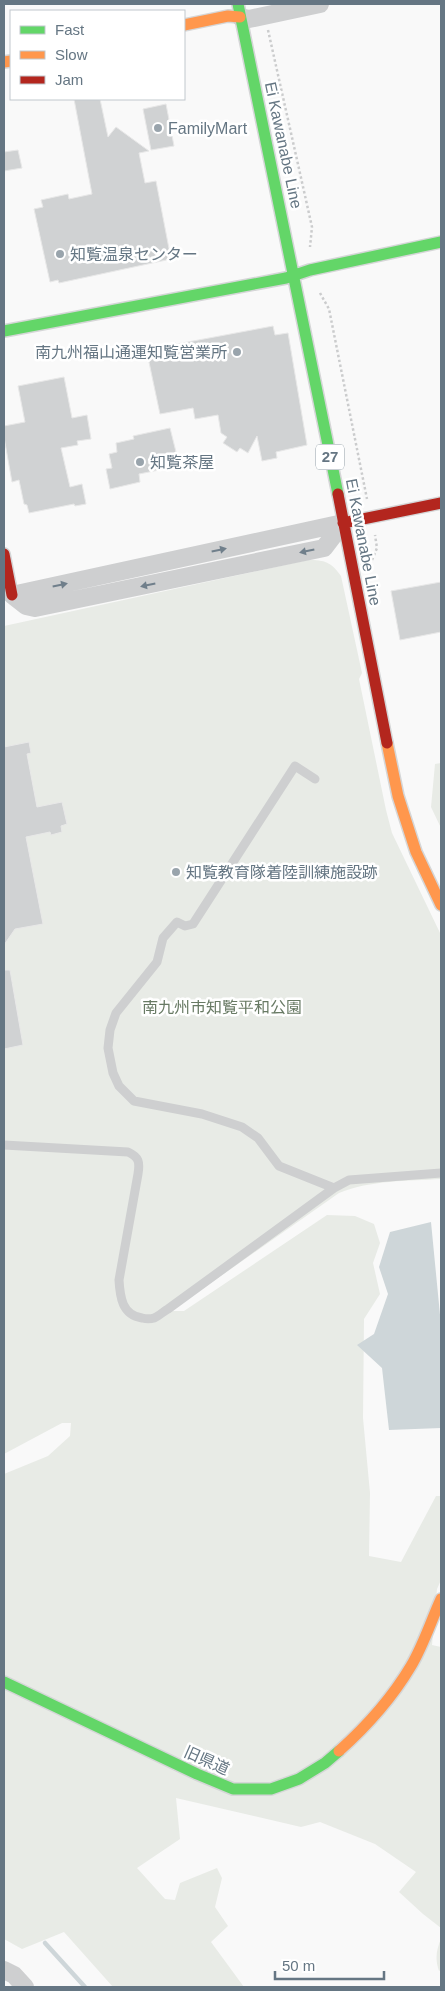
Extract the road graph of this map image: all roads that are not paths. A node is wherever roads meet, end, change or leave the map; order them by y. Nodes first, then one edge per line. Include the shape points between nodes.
1 (320, 4) edge
2 (239, 10) edge
3 (185, 25) edge
4 (441, 242) edge
5 (294, 276) junction
6 (4, 331) edge
7 (441, 503) edge
8 (343, 523) junction
9 (4, 554) edge
10 (12, 595) joint
11 (315, 780) dead end
12 (441, 905) edge
13 (4, 1145) edge
14 (441, 1173) edge
15 (334, 1188) junction
16 (441, 1599) edge
17 (4, 1682) edge
18 (4, 1970) edge
19 (25, 1987) edge

1 - 2 street via 249,19
2 - 3 street via 228,16
2 - 5 street, Ei Kawanabe Line / 27
4 - 5 street
5 - 6 street
5 - 8 street, Ei Kawanabe Line / 27
7 - 8 street
8 - 10 street via 324,548 35,608 26,606
8 - 12 street, Ei Kawanabe Line / 27 via 398,796 416,852
9 - 10 street
11 - 15 lane via 294,766 193,924 185,926 177,922 163,938 157,962 116,1013 108,1048 119,1086 134,1101 202,1114 242,1127 258,1138 278,1166
13 - 15 lane via 136,1155 140,1162 119,1280 124,1306 138,1318 154,1318 168,1309
14 - 15 lane via 349,1180
16 - 17 street, 旧県道 via 412,1665 362,1731 325,1763 299,1779 271,1789 233,1789
18 - 19 street

